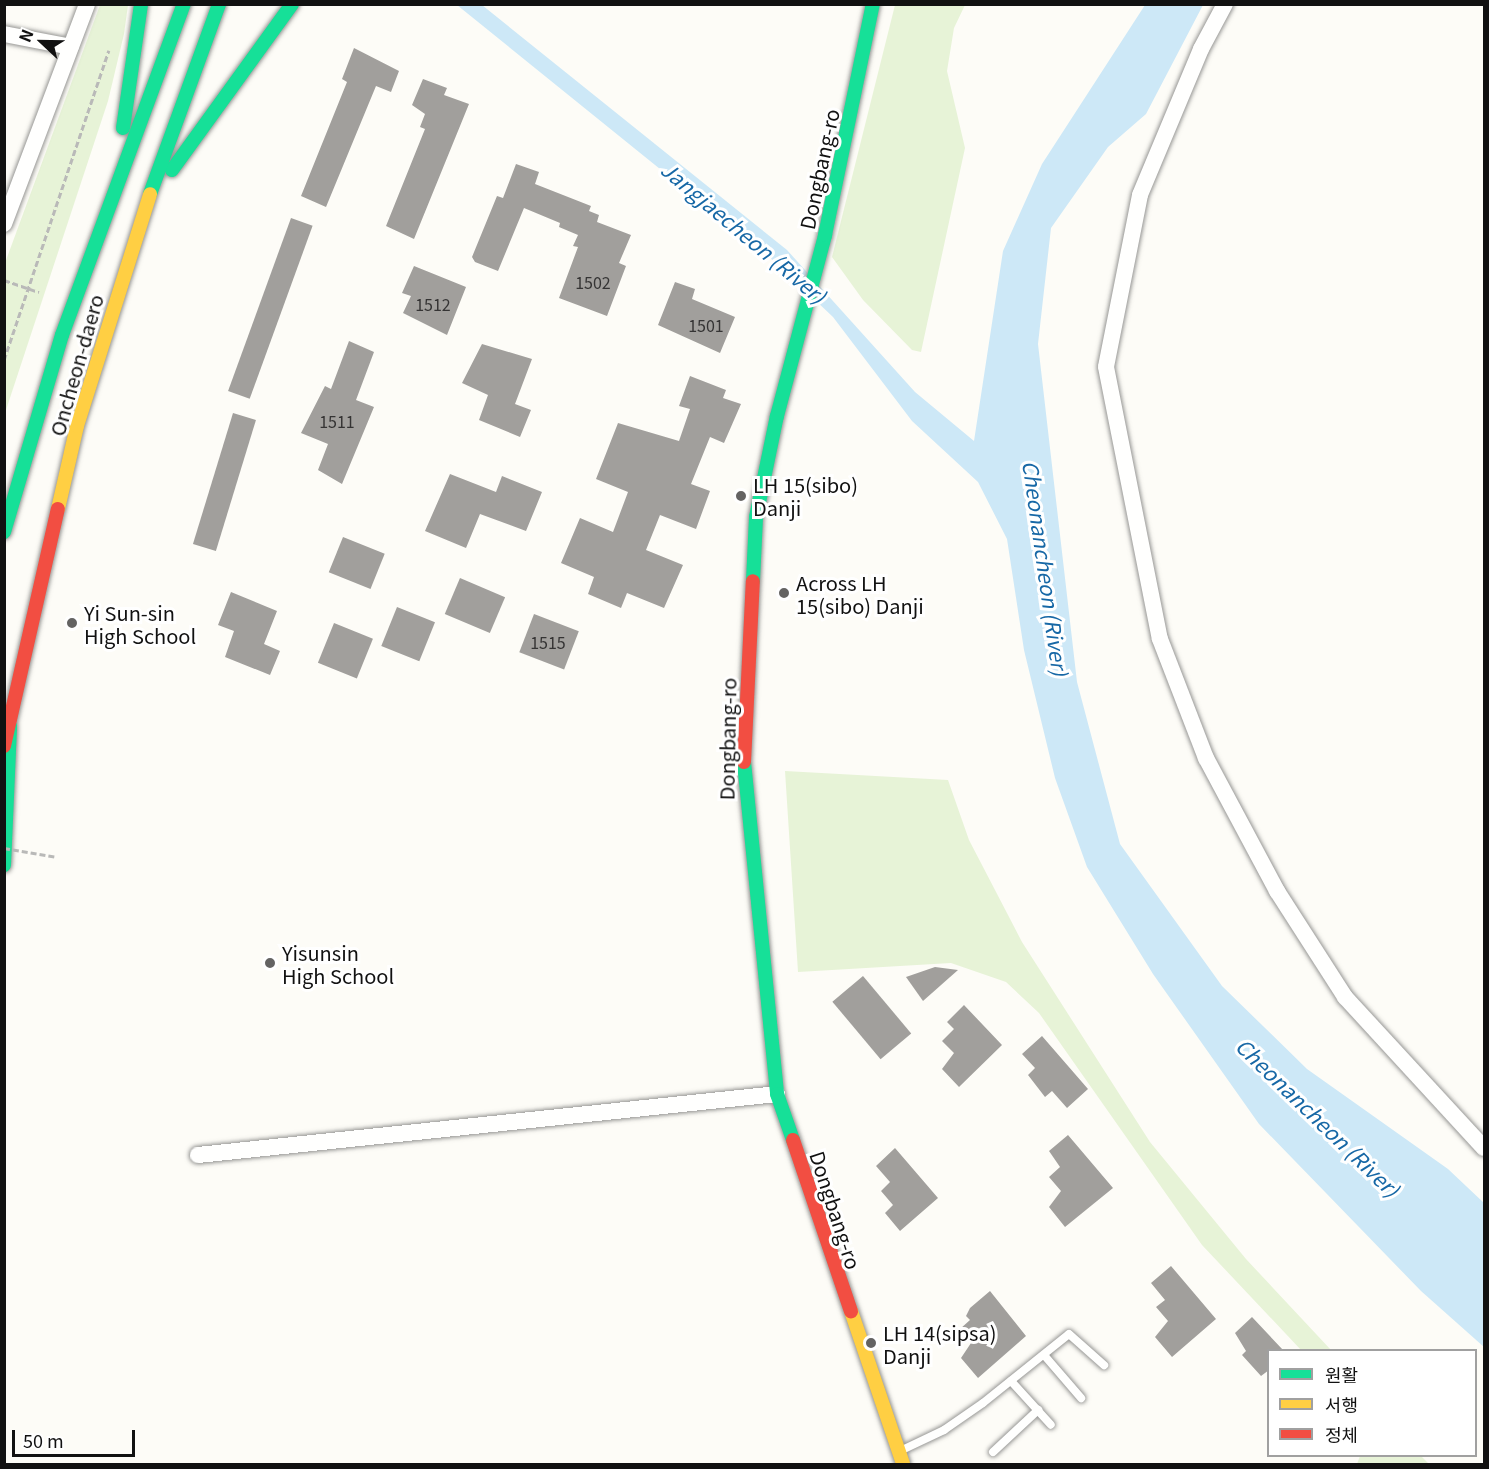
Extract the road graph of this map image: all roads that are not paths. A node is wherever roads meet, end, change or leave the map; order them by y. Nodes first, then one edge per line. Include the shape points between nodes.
1 (87, 4) edge
2 (141, 4) edge
3 (184, 4) edge
4 (219, 4) edge
5 (236, 4) edge
6 (292, 4) edge
7 (873, 4) edge
8 (1226, 4) edge
9 (4, 34) edge
10 (71, 47) junction
11 (190, 87) junction
12 (114, 187) junction
13 (145, 210) junction
14 (4, 224) edge
15 (30, 443) junction
16 (4, 478) edge
17 (4, 532) edge
18 (10, 710) junction
19 (4, 746) edge
20 (4, 865) edge
21 (777, 1094) junction
22 (1485, 1148) edge
23 (198, 1155) dead end
24 (1044, 1355) junction
25 (1104, 1365) dead end
26 (1011, 1381) junction
27 (1081, 1398) dead end
28 (1038, 1410) junction
29 (1051, 1425) dead end
30 (993, 1452) dead end
31 (901, 1458) edge

1 - 10 street
2 - 12 main road
3 - 12 main road, Oncheon-daero
4 - 11 main road, Oncheon-daero
5 - 11 main road
6 - 13 main road via 246,62
7 - 21 main road, Dongbang-ro via 825,235 756,518 743,783
8 - 22 street via 1201,49 1140,195 1106,367 1160,639 1206,758 1277,891 1346,998
9 - 10 street
10 - 14 street
11 - 13 main road, Oncheon-daero
12 - 15 main road, Oncheon-daero
13 - 18 main road, Oncheon-daero via 77,426
15 - 16 main road
15 - 17 main road, Oncheon-daero
18 - 19 main road, Oncheon-daero
18 - 20 main road
21 - 23 street
21 - 31 main road, Dongbang-ro
24 - 25 lane via 1069,1334 1081,1339
24 - 26 lane
24 - 27 lane
26 - 28 lane
26 - 31 lane
28 - 29 lane
28 - 30 lane

